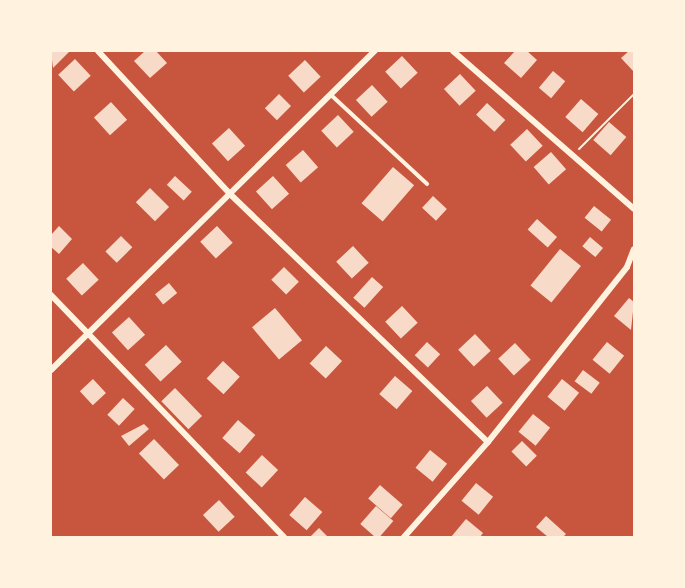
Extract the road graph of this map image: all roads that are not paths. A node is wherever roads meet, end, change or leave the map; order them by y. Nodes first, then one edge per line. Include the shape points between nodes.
1 (98, 51) edge
2 (375, 51) edge
3 (453, 51) edge
4 (331, 95) junction
5 (426, 184) dead end
6 (229, 194) junction
7 (634, 209) edge
8 (634, 249) edge
9 (51, 295) edge
10 (88, 332) junction
11 (51, 370) edge
12 (488, 442) junction
13 (284, 537) edge
14 (404, 537) edge

1 - 6 street
2 - 4 street
3 - 7 street
4 - 5 lane
4 - 6 street
6 - 10 street
6 - 12 street
8 - 12 street via 627,267
9 - 10 street
10 - 11 street
10 - 13 street
12 - 14 street

